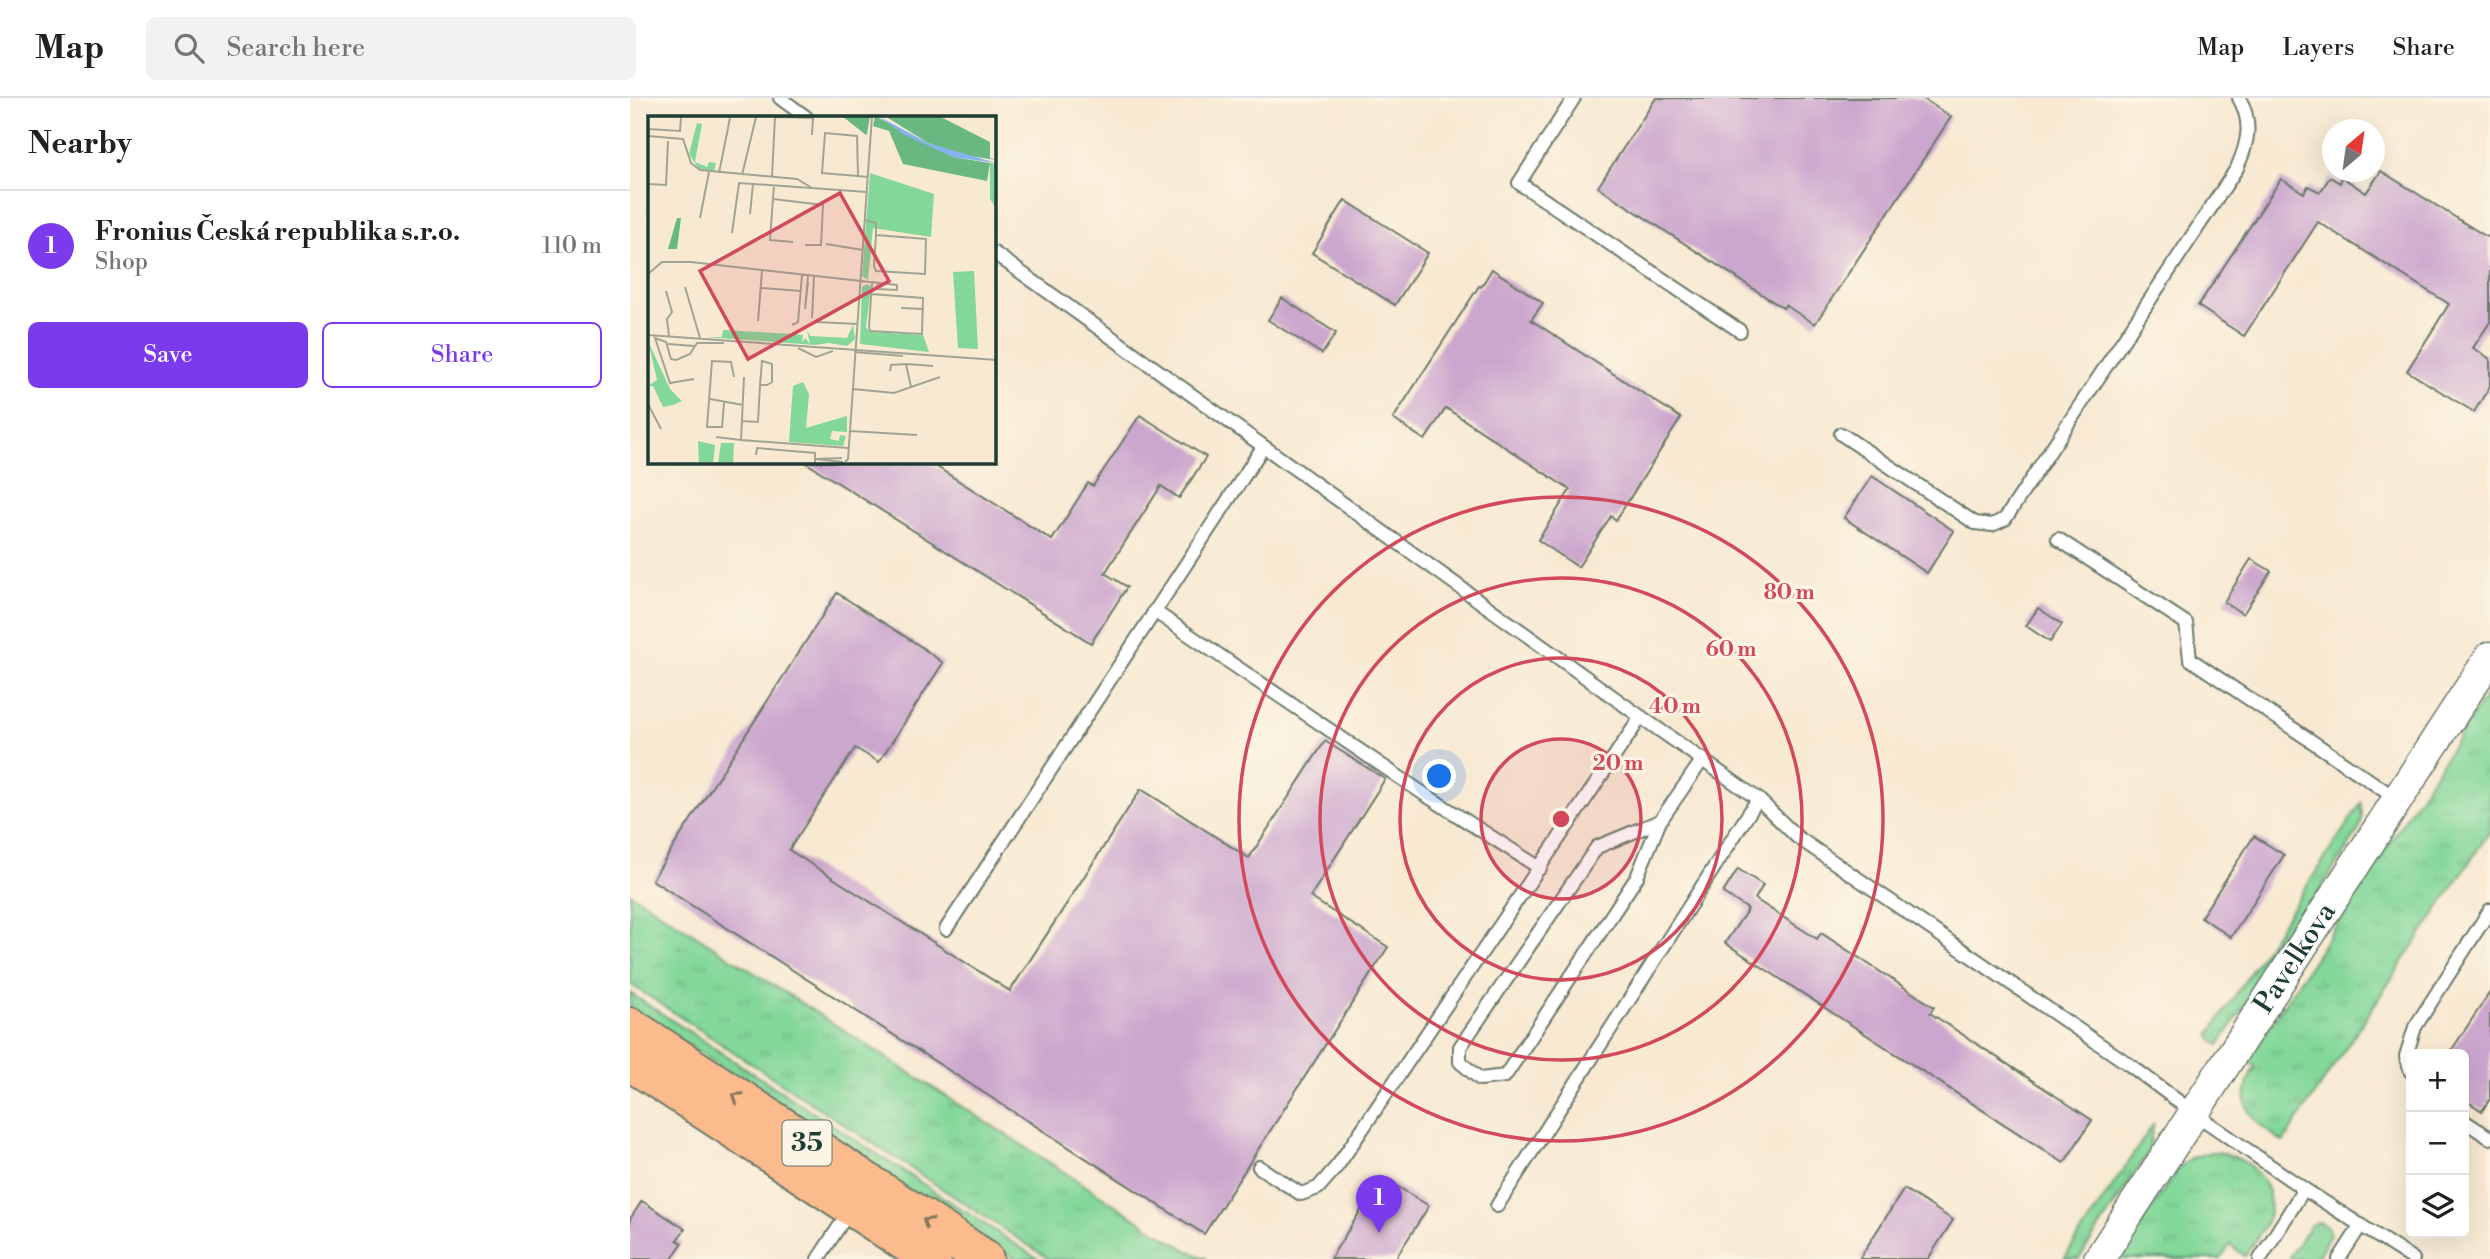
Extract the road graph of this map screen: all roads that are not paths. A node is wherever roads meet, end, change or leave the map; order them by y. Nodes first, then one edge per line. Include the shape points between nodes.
1 (780, 98) edge
2 (1574, 98) edge
3 (2239, 98) edge
4 (805, 116) edge
5 (996, 254) edge
6 (1740, 331) dead end
7 (1842, 434) dead end
8 (1263, 447) junction
9 (2058, 539) dead end
10 (1154, 611) junction
11 (2490, 657) edge
12 (1641, 717) junction
13 (1703, 759) junction
14 (1758, 799) junction
15 (2397, 799) junction
16 (1660, 821) junction
17 (1540, 868) junction
18 (2490, 910) edge
19 (946, 929) dead end
20 (630, 1027) edge
21 (2408, 1049) edge
22 (630, 1061) edge
23 (2194, 1113) junction
24 (2469, 1124) edge
25 (2490, 1138) edge
26 (1259, 1167) dead end
27 (2304, 1189) junction
28 (1497, 1206) dead end
29 (852, 1207) junction
30 (2361, 1225) junction
31 (818, 1259) edge
32 (932, 1259) edge
33 (984, 1259) edge
34 (2099, 1259) edge
35 (2260, 1259) edge
36 (2339, 1259) edge
37 (2413, 1259) edge

1 - 4 lane
2 - 6 lane via 1519,183
3 - 7 lane via 2249,127 2237,168 2005,519 1992,525 1975,523
5 - 8 lane
8 - 10 lane
8 - 12 lane
9 - 15 lane via 2186,624 2190,659
10 - 17 lane
10 - 19 lane
11 - 15 street, Pavelkova
12 - 13 lane
12 - 17 lane
13 - 14 lane
13 - 16 lane
14 - 23 lane via 1797,837
14 - 28 lane
15 - 23 street, Pavelkova
16 - 16 lane via 1636,877 1505,1076 1480,1079 1461,1062 1460,1047 1597,848
17 - 26 lane via 1318,1188 1301,1194
18 - 21 lane via 2415,1027
33 -> 20 main road, 35
22 - 29 main road, 35
23 - 27 lane
23 - 34 street, Pavelkova
24 - 25 lane
27 - 30 lane
27 - 35 lane
29 - 31 lane
29 - 32 main road, 35
30 - 36 lane
30 - 37 lane

